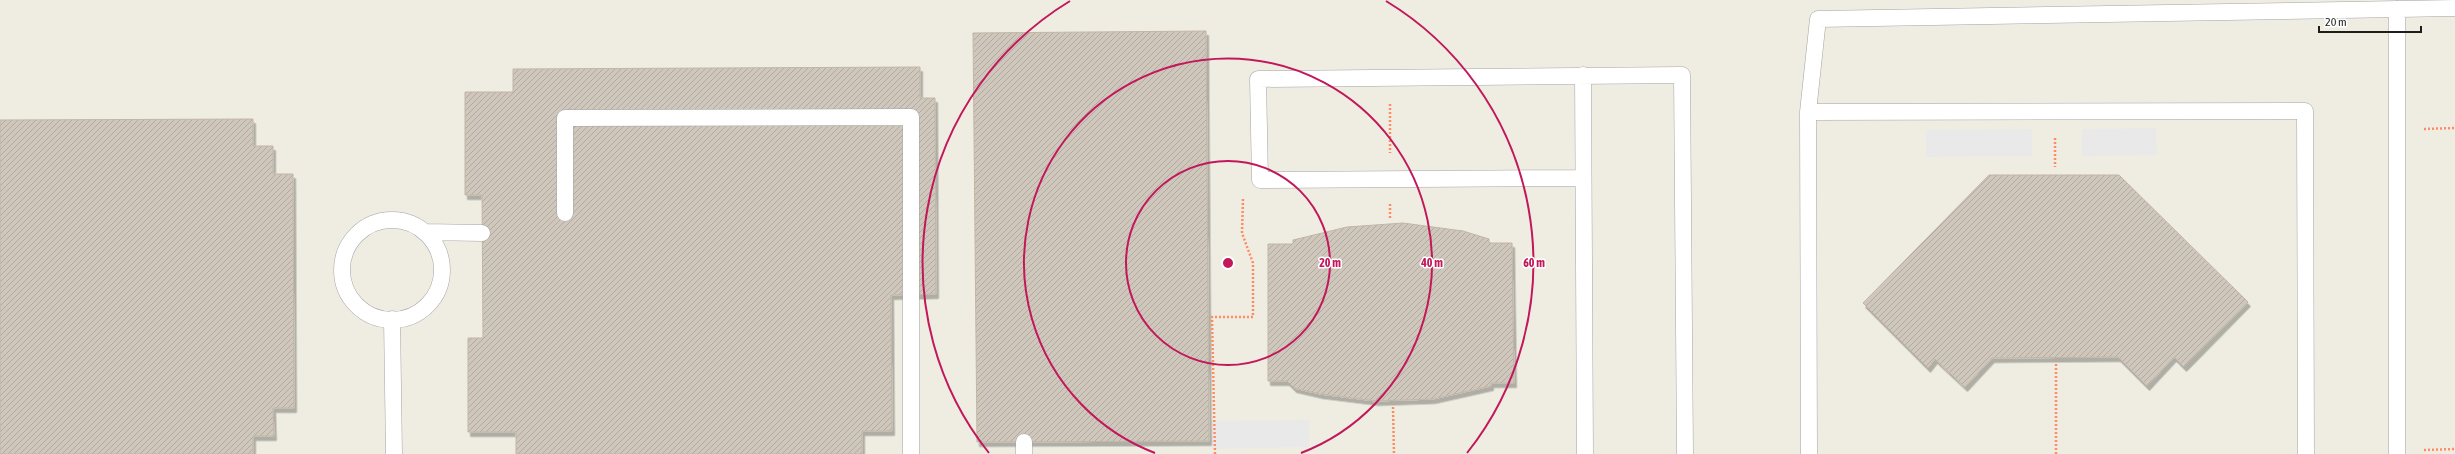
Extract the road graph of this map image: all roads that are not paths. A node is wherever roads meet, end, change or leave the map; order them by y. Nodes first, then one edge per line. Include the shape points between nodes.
1 (2455, 8) edge
2 (2397, 9) junction
3 (1583, 75) junction
4 (1808, 112) junction
5 (1583, 178) junction
6 (565, 213) dead end
7 (425, 232) junction
8 (482, 233) dead end
9 (392, 319) junction
10 (2397, 452) edge
11 (394, 454) edge
12 (910, 454) edge
13 (1585, 454) edge
14 (1685, 454) edge
15 (1808, 454) edge
16 (2306, 454) edge

1 - 2 lane
2 - 4 lane via 1818,19
2 - 10 lane
3 - 5 lane
3 - 5 lane via 1258,79 1260,180
3 - 14 lane via 1682,75
4 - 15 lane
4 - 16 lane via 2305,111
5 - 13 lane
6 - 12 lane via 565,118 911,117
7 - 8 lane
7 - 9 lane via 434,243 440,257 442,272 439,287 432,300 420,310 407,317
7 - 9 lane via 411,223 379,221 364,228 345,252 342,268 344,284 351,298 362,310
9 - 11 lane

